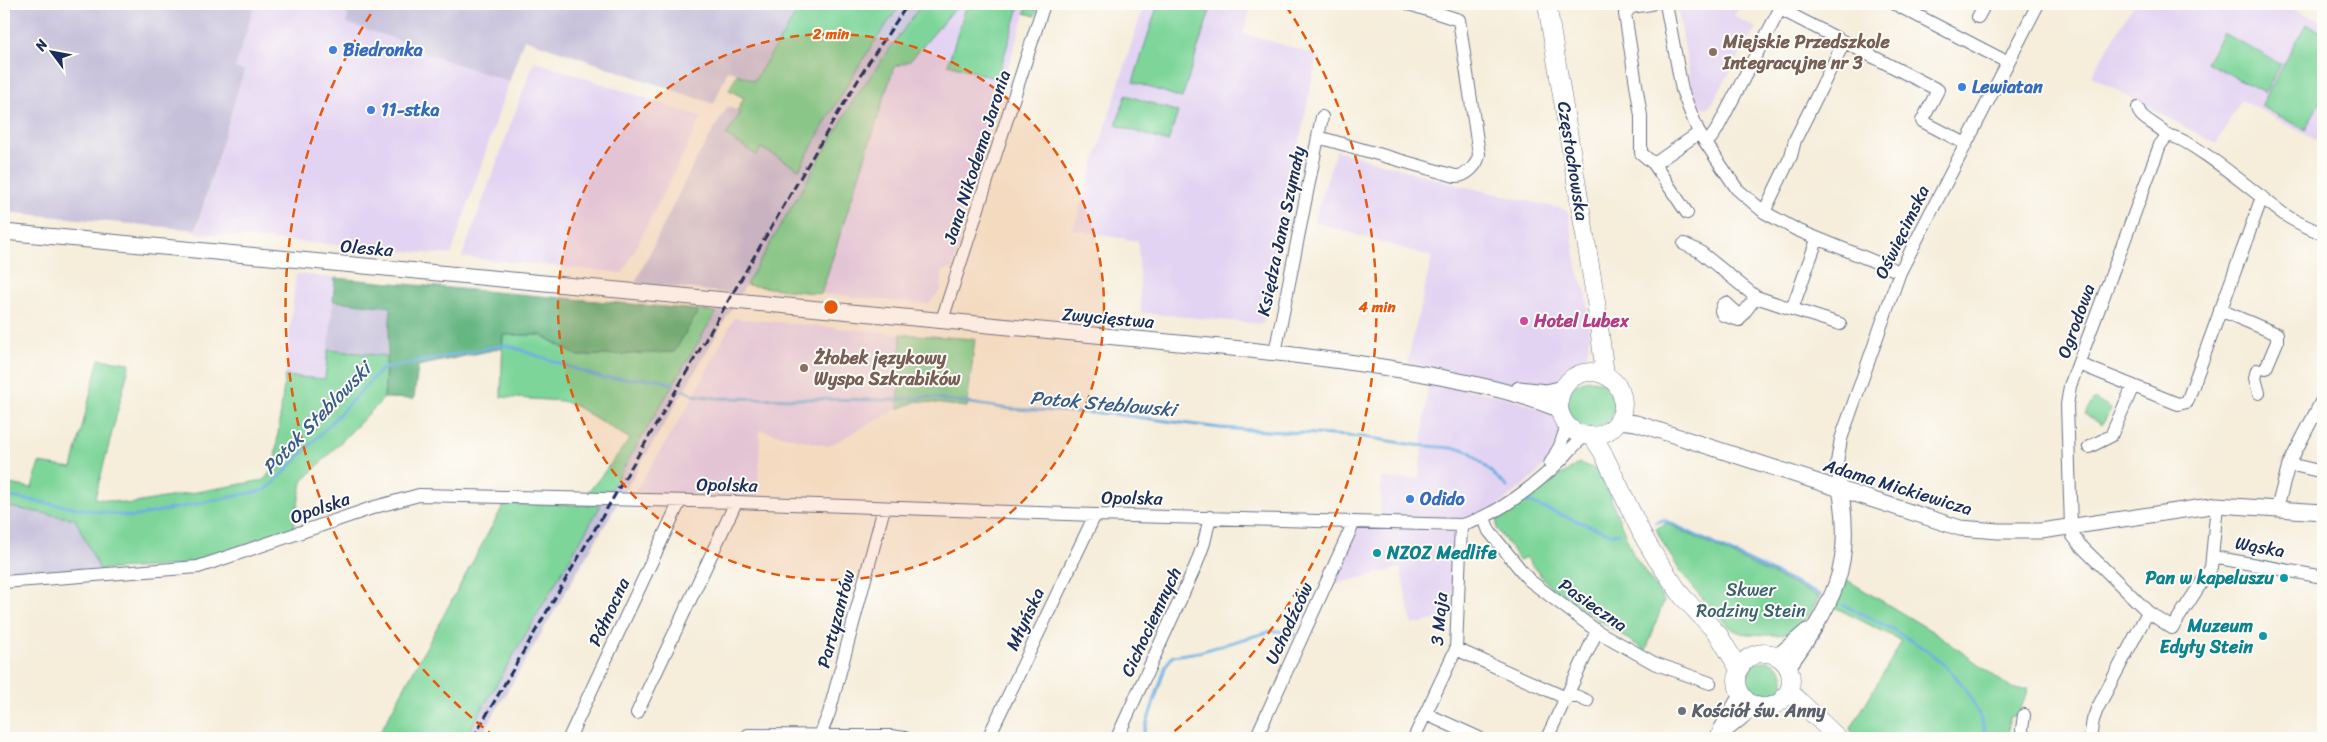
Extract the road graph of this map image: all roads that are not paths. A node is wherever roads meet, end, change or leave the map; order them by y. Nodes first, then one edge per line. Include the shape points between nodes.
1 (1044, 4) edge
2 (1409, 4) edge
3 (1547, 4) edge
4 (1651, 4) edge
5 (1666, 4) edge
6 (1895, 4) edge
7 (1985, 4) edge
8 (2038, 4) edge
9 (1776, 6) edge
10 (1978, 17) dead end
11 (1844, 42) junction
12 (2007, 62) junction
13 (2138, 108) dead end
14 (1322, 117) dead end
15 (2167, 136) junction
16 (1318, 137) junction
17 (1702, 138) junction
18 (1966, 144) junction
19 (1654, 164) junction
20 (2262, 197) junction
21 (1764, 212) junction
22 (1687, 213) dead end
23 (4, 232) edge
24 (2323, 234) edge
25 (1817, 240) junction
26 (1684, 244) dead end
27 (1900, 272) junction
28 (1756, 297) junction
29 (728, 301) joint
30 (1792, 308) junction
31 (2220, 310) junction
32 (1743, 314) dead end
33 (1597, 318) junction
34 (942, 320) junction
35 (1840, 324) dead end
36 (1274, 353) junction
37 (2079, 364) junction
38 (1581, 374) junction
39 (1604, 375) junction
40 (1483, 386) junction
41 (2133, 386) junction
42 (1564, 388) junction
43 (2259, 393) dead end
44 (2323, 401) edge
45 (1564, 418) junction
46 (1615, 425) junction
47 (1589, 436) junction
48 (2089, 447) dead end
49 (2289, 464) junction
50 (2323, 472) edge
51 (1541, 477) junction
52 (1840, 489) junction
53 (680, 501) junction
54 (1626, 501) junction
55 (736, 502) junction
56 (2217, 505) junction
57 (884, 508) junction
58 (2277, 508) junction
59 (2323, 512) edge
60 (1095, 515) junction
61 (1210, 517) junction
62 (1484, 518) junction
63 (1354, 522) junction
64 (1462, 525) junction
65 (2071, 528) junction
66 (2213, 557) junction
67 (2323, 577) edge
68 (4, 582) edge
69 (2148, 612) junction
70 (1597, 631) junction
71 (1718, 634) junction
72 (1456, 649) junction
73 (1752, 656) junction
74 (1783, 662) junction
75 (1739, 669) junction
76 (1710, 683) dead end
77 (1784, 697) junction
78 (1566, 698) junction
79 (1748, 700) junction
80 (1586, 701) dead end
81 (637, 713) dead end
82 (1426, 714) junction
83 (2024, 715) dead end
84 (748, 735) dead end
85 (819, 737) edge
86 (569, 738) edge
87 (905, 738) edge
88 (988, 738) edge
89 (1117, 738) edge
90 (1256, 738) edge
91 (1414, 738) edge
92 (1479, 738) edge
93 (1547, 738) edge
94 (1716, 738) edge
95 (1838, 738) edge
96 (2023, 738) edge
97 (2090, 738) edge

1 - 34 street, Jana Nikodema Jaronia
2 - 16 street via 1459,20 1479,154 1476,164 1463,176 1455,176
3 - 33 main road, Częstochowska
4 - 19 street via 1631,7 1625,18 1641,116 1640,149
5 - 17 street via 1682,90
6 - 12 street
7 - 10 street
8 - 12 street, Oświęcimska
9 - 11 street
9 - 17 street via 1716,132
11 - 18 street via 1938,90 1922,121
11 - 21 street via 1795,140 1791,156
12 - 18 street, Oświęcimska
13 - 15 street
14 - 16 street, Księdza Jana Szymały
15 - 20 street via 2173,135 2182,140
15 - 37 street, Ogrodowa via 2160,145
16 - 36 street, Księdza Jana Szymały
17 - 19 street
17 - 21 street via 1737,188
18 - 27 street, Oświęcimska
19 - 22 street
20 - 24 street via 2290,218
20 - 31 street
21 - 25 street
23 - 29 street, Oleska
25 - 27 street
25 - 30 street
26 - 28 street via 1699,251
27 - 52 street, Oświęcimska via 1840,441 1837,462
28 - 30 street
28 - 32 street
29 - 34 street, Zwycięstwa
30 - 35 street
31 - 41 street via 2187,402 2178,404
31 - 43 street via 2277,334 2278,342 2255,378
33 - 38 main road, Częstochowska via 1587,364
33 - 39 main road, Częstochowska
34 - 36 street, Zwycięstwa
36 - 40 street, Zwycięstwa via 1364,364
37 - 41 street
37 - 65 street, Ogrodowa via 2067,405
38 - 39 main road via 1593,372
38 - 42 main road
39 - 46 main road via 1612,380 1624,404
40 - 42 street, Zwycięstwa via 1546,392
40 - 45 street, Zwycięstwa
41 - 48 street via 2111,436
42 - 45 main road via 1560,399
44 - 49 street
45 - 47 main road
45 - 51 street via 1560,446
46 - 47 main road via 1603,434
46 - 52 street, Adama Mickiewicza via 1636,423
46 - 54 main road via 1613,446
47 - 51 street
47 - 54 main road via 1602,451
49 - 50 street
49 - 58 street
51 - 62 street
52 - 65 street, Adama Mickiewicza via 1960,528 2024,532
52 - 74 street via 1845,527 1843,563 1834,593 1813,628
53 - 55 street, Opolska
53 - 68 street, Opolska via 414,495 198,567
53 - 86 street, Północna
54 - 71 main road via 1643,536 1682,596
55 - 57 street, Opolska
55 - 81 street
56 - 58 street, Adama Mickiewicza
56 - 65 street, Adama Mickiewicza
56 - 66 street
57 - 60 street, Opolska
57 - 85 street, Partyzantów via 829,713
58 - 59 street, Adama Mickiewicza
60 - 61 street, Opolska
60 - 88 street, Młyńska
61 - 63 street, Opolska
61 - 89 street, Cichociemnych via 1196,565
62 - 64 street
62 - 70 street, Pasieczna via 1490,531 1529,580
63 - 64 street, Opolska
63 - 90 street, Uchodźców
64 - 72 street, 3 Maja
65 - 69 street via 2076,540
66 - 67 street, Wąska
66 - 69 street, Wąska via 2209,572 2172,628
69 - 97 street via 2094,715
70 - 76 street, Pasieczna via 1654,664
70 - 78 street
71 - 73 main road
71 - 75 main road
72 - 78 street
72 - 82 street, 3 Maja
73 - 74 main road via 1765,653
73 - 75 main road
74 - 77 main road via 1791,675
75 - 79 main road via 1738,687
77 - 79 main road via 1771,706
77 - 95 main road
78 - 80 street via 1576,696
78 - 93 street
79 - 94 street
82 - 91 street, 3 Maja
82 - 92 street
83 - 96 street
84 - 85 street
85 - 87 street

